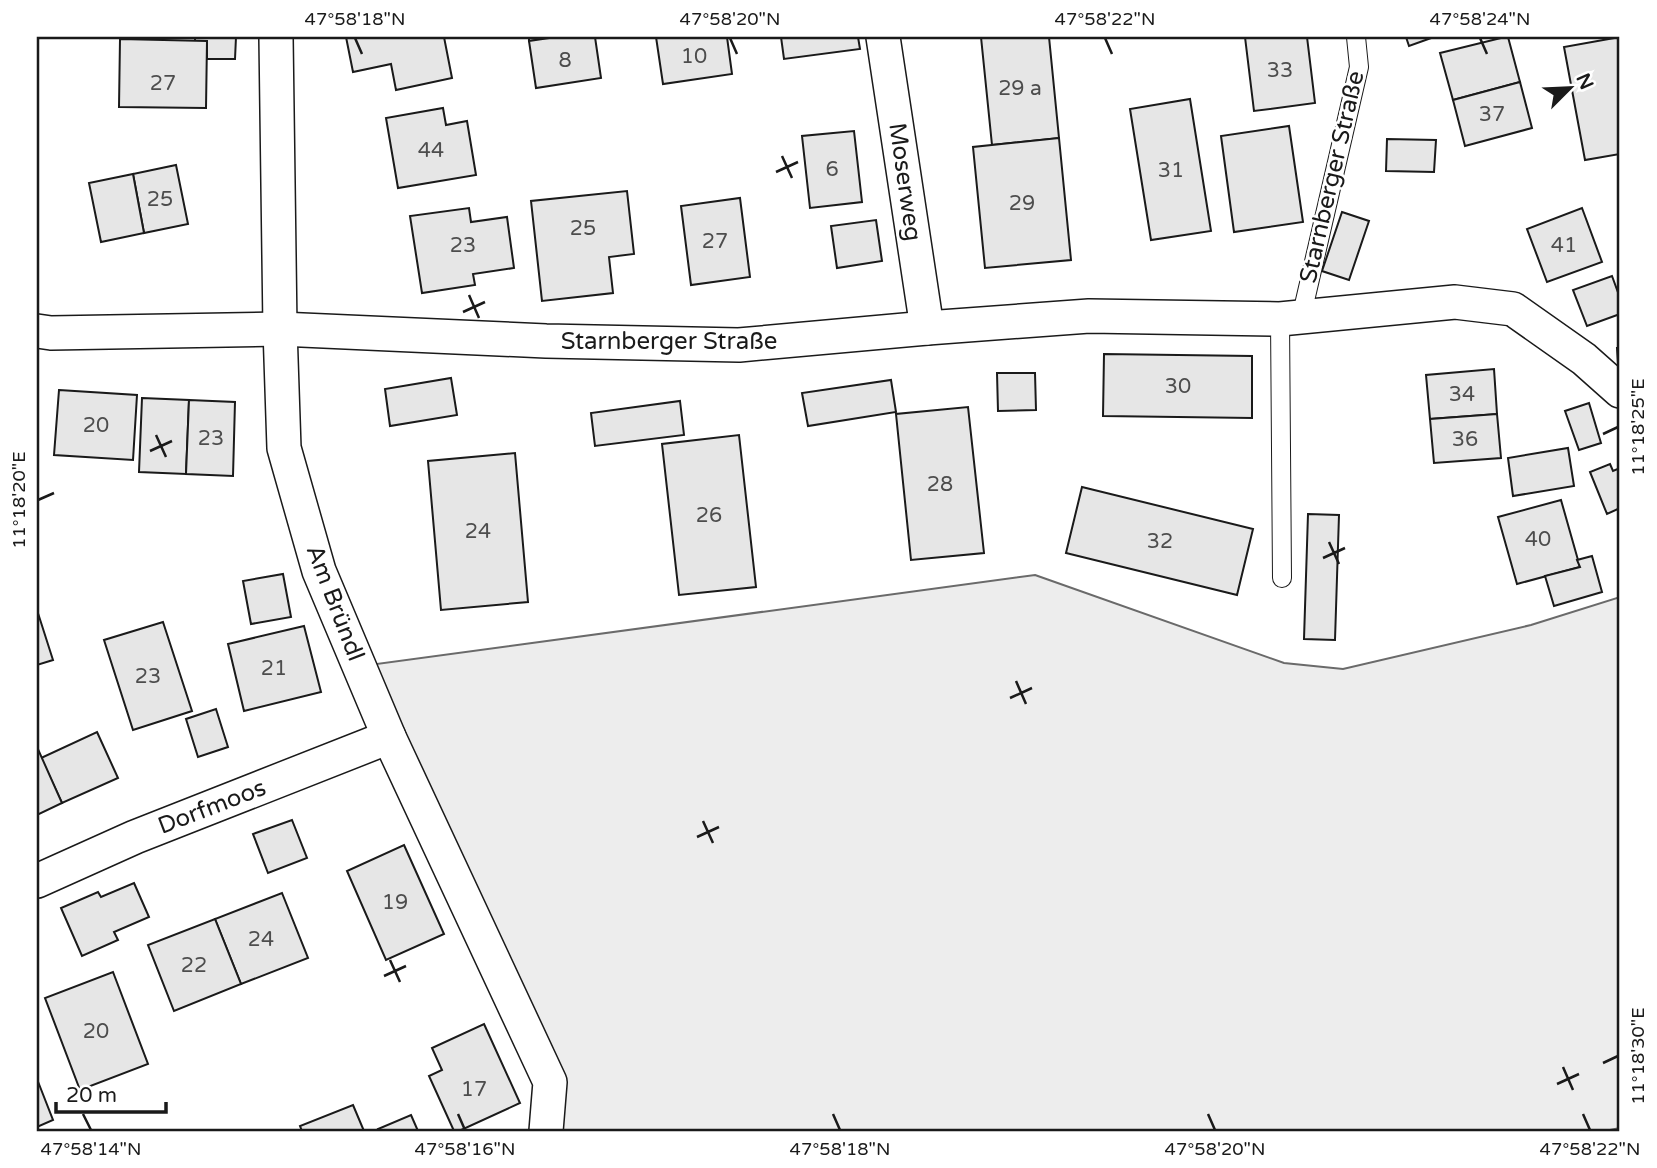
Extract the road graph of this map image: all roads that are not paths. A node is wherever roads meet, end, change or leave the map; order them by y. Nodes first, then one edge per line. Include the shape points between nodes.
1 (276, 37) edge
2 (883, 37) edge
3 (1356, 37) edge
4 (1290, 318) junction
5 (927, 328) junction
6 (280, 329) junction
7 (37, 331) edge
8 (1620, 391) edge
9 (1282, 578) dead end
10 (389, 737) junction
11 (37, 881) edge
12 (546, 1131) edge

1 - 6 street, Am Bründl
2 - 5 street, Moserweg
3 - 4 lane, Starnberger Straße via 1359,67
4 - 5 street, Starnberger Straße via 1089,316
4 - 8 street, Starnberger Straße via 1455,302 1513,309 1584,359
4 - 9 lane
5 - 6 street, Starnberger Straße via 739,345
6 - 7 street, Starnberger Straße
6 - 10 street, Am Bründl via 284,448 319,571
10 - 11 street, Dorfmoos via 135,837
10 - 12 street, Am Bründl via 550,1082

